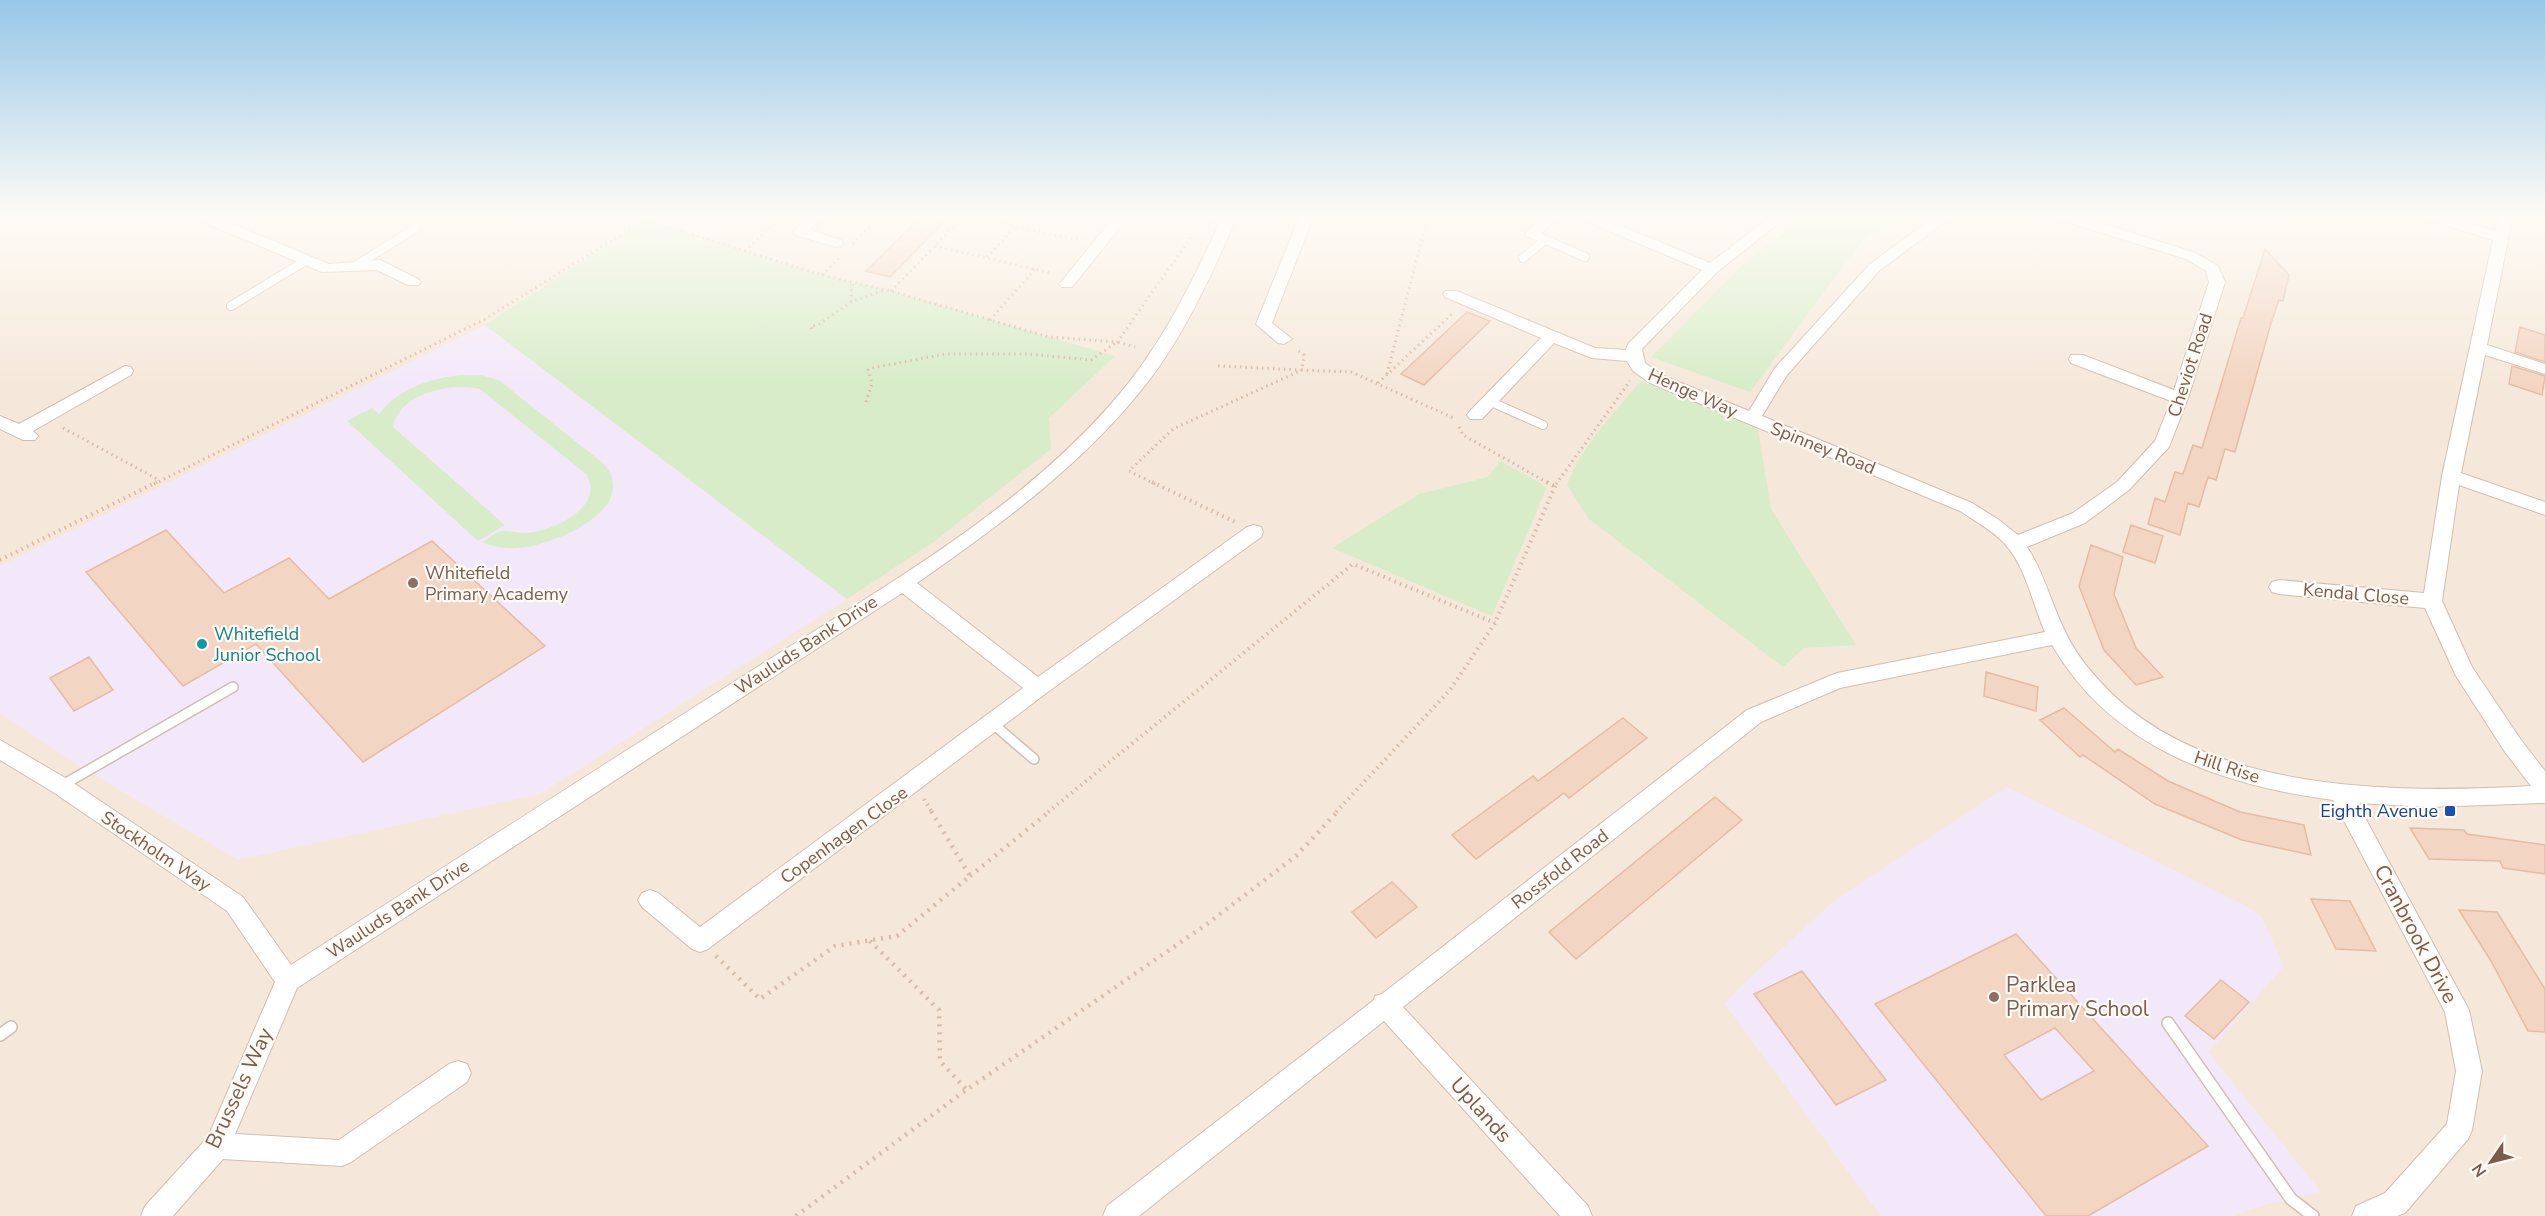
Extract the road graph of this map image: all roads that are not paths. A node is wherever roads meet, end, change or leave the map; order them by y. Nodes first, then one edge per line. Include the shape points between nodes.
1 (287, 272) edge
2 (393, 272) edge
3 (1077, 272) edge
4 (1204, 272) edge
5 (1284, 272) edge
6 (1709, 272) edge
7 (1871, 272) edge
8 (2214, 272) edge
9 (2494, 272) edge
10 (1069, 281) road end
11 (413, 282) dead end
12 (1451, 294) road end
13 (231, 306) dead end
14 (1551, 337) junction
15 (1284, 339) road end
16 (2478, 348) junction
17 (1633, 356) junction
18 (2077, 359) dead end
19 (2545, 369) edge
20 (125, 371) dead end
21 (2180, 398) junction
22 (1489, 401) junction
23 (1476, 415) road end
24 (1752, 419) junction
25 (0, 422) edge
26 (1543, 425) dead end
27 (2451, 476) junction
28 (2545, 509) edge
29 (1254, 532) road end
30 (2015, 544) junction
31 (903, 583) junction
32 (2279, 587) dead end
33 (2432, 601) junction
34 (2057, 637) junction
35 (233, 687) dead end
36 (1038, 688) junction
37 (992, 723) junction
38 (0, 749) edge
39 (1034, 759) dead end
40 (61, 786) junction
41 (2545, 787) edge
42 (2341, 795) junction
43 (2545, 795) edge
44 (650, 900) dead end
45 (288, 980) junction
46 (1384, 1004) junction
47 (2168, 1023) dead end
48 (11, 1027) dead end
49 (0, 1035) edge
50 (458, 1073) dead end
51 (217, 1146) junction
52 (155, 1216) edge
53 (1118, 1216) edge
54 (1578, 1216) edge
55 (2313, 1216) edge
56 (2366, 1216) edge

1 - 13 lane
2 - 11 street
3 - 10 street
4 - 31 street, Wauluds Bank Drive via 1187,307 1142,378 1084,444 974,534
5 - 15 street via 1263,324
6 - 17 street, Henge Way via 1634,348
7 - 24 street, Spinney Road via 1781,372
8 - 21 street, Cheviot Road via 2217,282
9 - 16 street
12 - 14 street
14 - 17 street via 1592,353
14 - 22 street
16 - 19 street
16 - 27 street
17 - 24 street, Henge Way via 1637,368 1656,379
18 - 21 street
20 - 25 street via 24,434
21 - 30 street, Cheviot Road via 2163,443 2123,486 2079,518
22 - 23 street
22 - 26 lane
24 - 30 street, Spinney Road via 1966,507
27 - 28 street
27 - 33 street
29 - 36 street, Copenhagen Close
30 - 34 street, Hill Rise via 2028,564
31 - 36 street
31 - 45 street, Wauluds Bank Drive
32 - 33 street, Kendal Close
33 - 41 street via 2463,670
34 - 42 street, Hill Rise via 2089,684 2158,741 2209,764
34 - 46 street, Rossfold Road via 1837,681 1754,716
35 - 40 lane
36 - 37 street, Copenhagen Close
37 - 39 lane
37 - 44 street, Copenhagen Close via 700,941
38 - 40 street, Stockholm Way
40 - 45 street, Stockholm Way via 235,904
42 - 43 street, Hill Rise via 2429,800
42 - 56 street, Cranbrook Drive via 2457,1010 2469,1071 2459,1130 2395,1203
45 - 51 street, Brussels Way
46 - 53 street, Rossfold Road
46 - 54 street, Uplands
47 - 55 lane via 2291,1199
48 - 49 lane
50 - 51 street via 342,1153
51 - 52 street, Brussels Way

